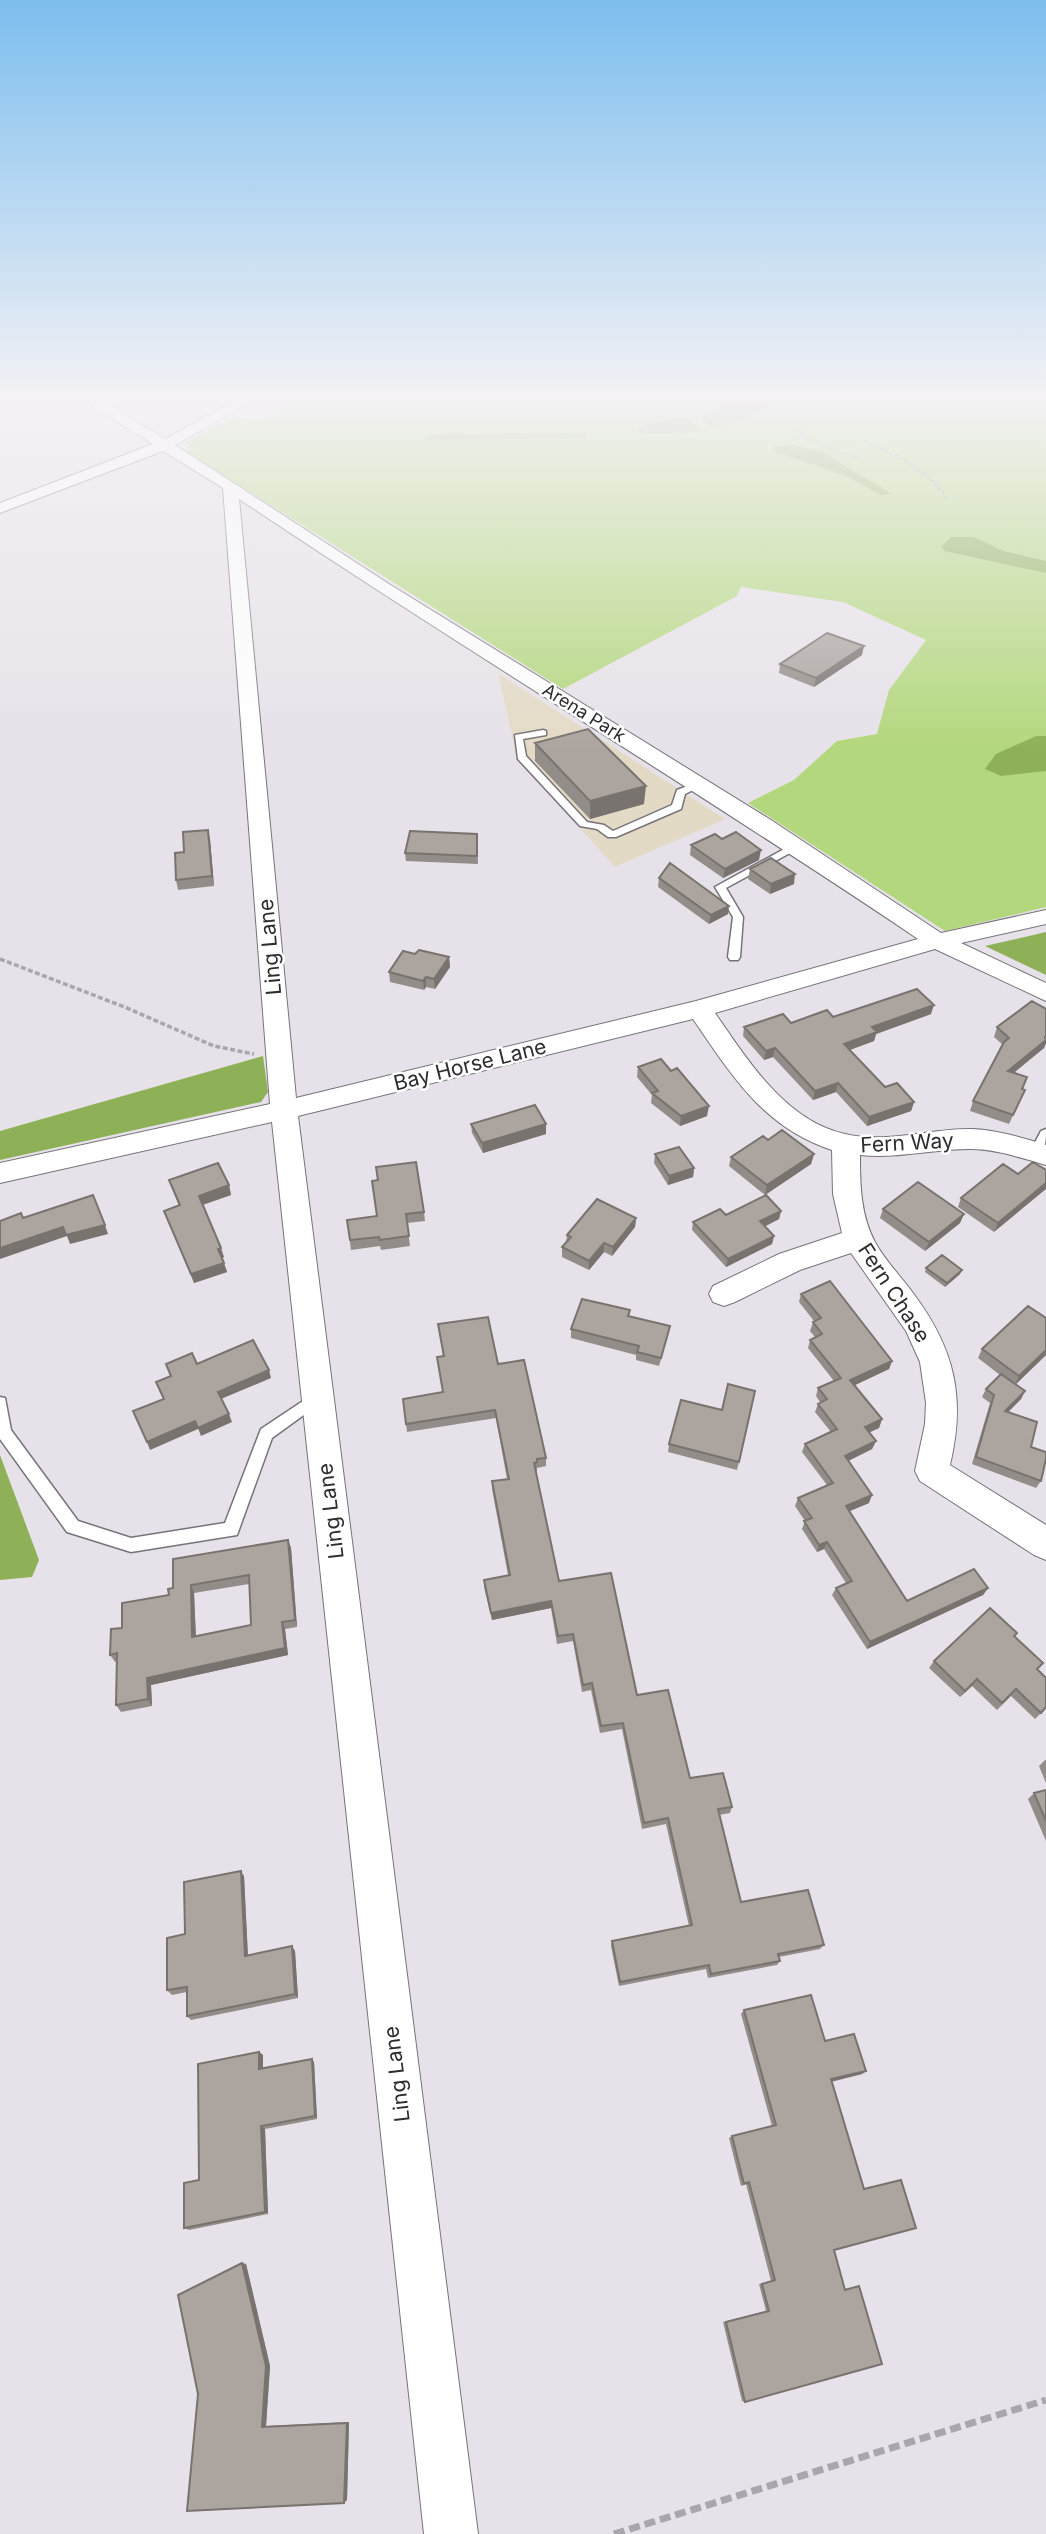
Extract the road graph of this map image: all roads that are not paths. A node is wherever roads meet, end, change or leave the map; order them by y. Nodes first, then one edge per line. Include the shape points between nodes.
1 (232, 513) edge
2 (271, 513) edge
3 (543, 733) dead end
4 (698, 785) junction
5 (795, 846) junction
6 (1046, 916) edge
7 (937, 941) junction
8 (734, 957) dead end
9 (1046, 993) edge
10 (699, 1009) junction
11 (284, 1110) junction
12 (846, 1146) junction
13 (1043, 1147) edge
14 (0, 1174) edge
15 (859, 1240) junction
16 (724, 1294) dead end
17 (318, 1397) junction
18 (0, 1403) edge
19 (1046, 1544) edge
20 (451, 2534) edge

1 - 11 street, Ling Lane
2 - 4 street, Arena Park
3 - 4 lane via 518,737 521,757 584,824 612,835 677,807 680,792
4 - 5 street, Arena Park
5 - 7 street, Arena Park
5 - 8 lane via 720,887 738,917
6 - 7 street, Bay Horse Lane
7 - 9 street, Arena Park
7 - 10 street, Bay Horse Lane
10 - 11 street, Bay Horse Lane
10 - 12 street, Fern Way via 754,1088 790,1119
11 - 14 street, Bay Horse Lane
11 - 17 street, Ling Lane
12 - 13 street, Fern Way via 975,1139
12 - 15 street, Fern Chase via 849,1211
15 - 16 street via 793,1259
15 - 19 street, Fern Chase via 925,1335 938,1367 944,1404 942,1437 932,1471
17 - 18 lane via 266,1434 230,1530 131,1545 73,1527 4,1432
17 - 20 street, Ling Lane

